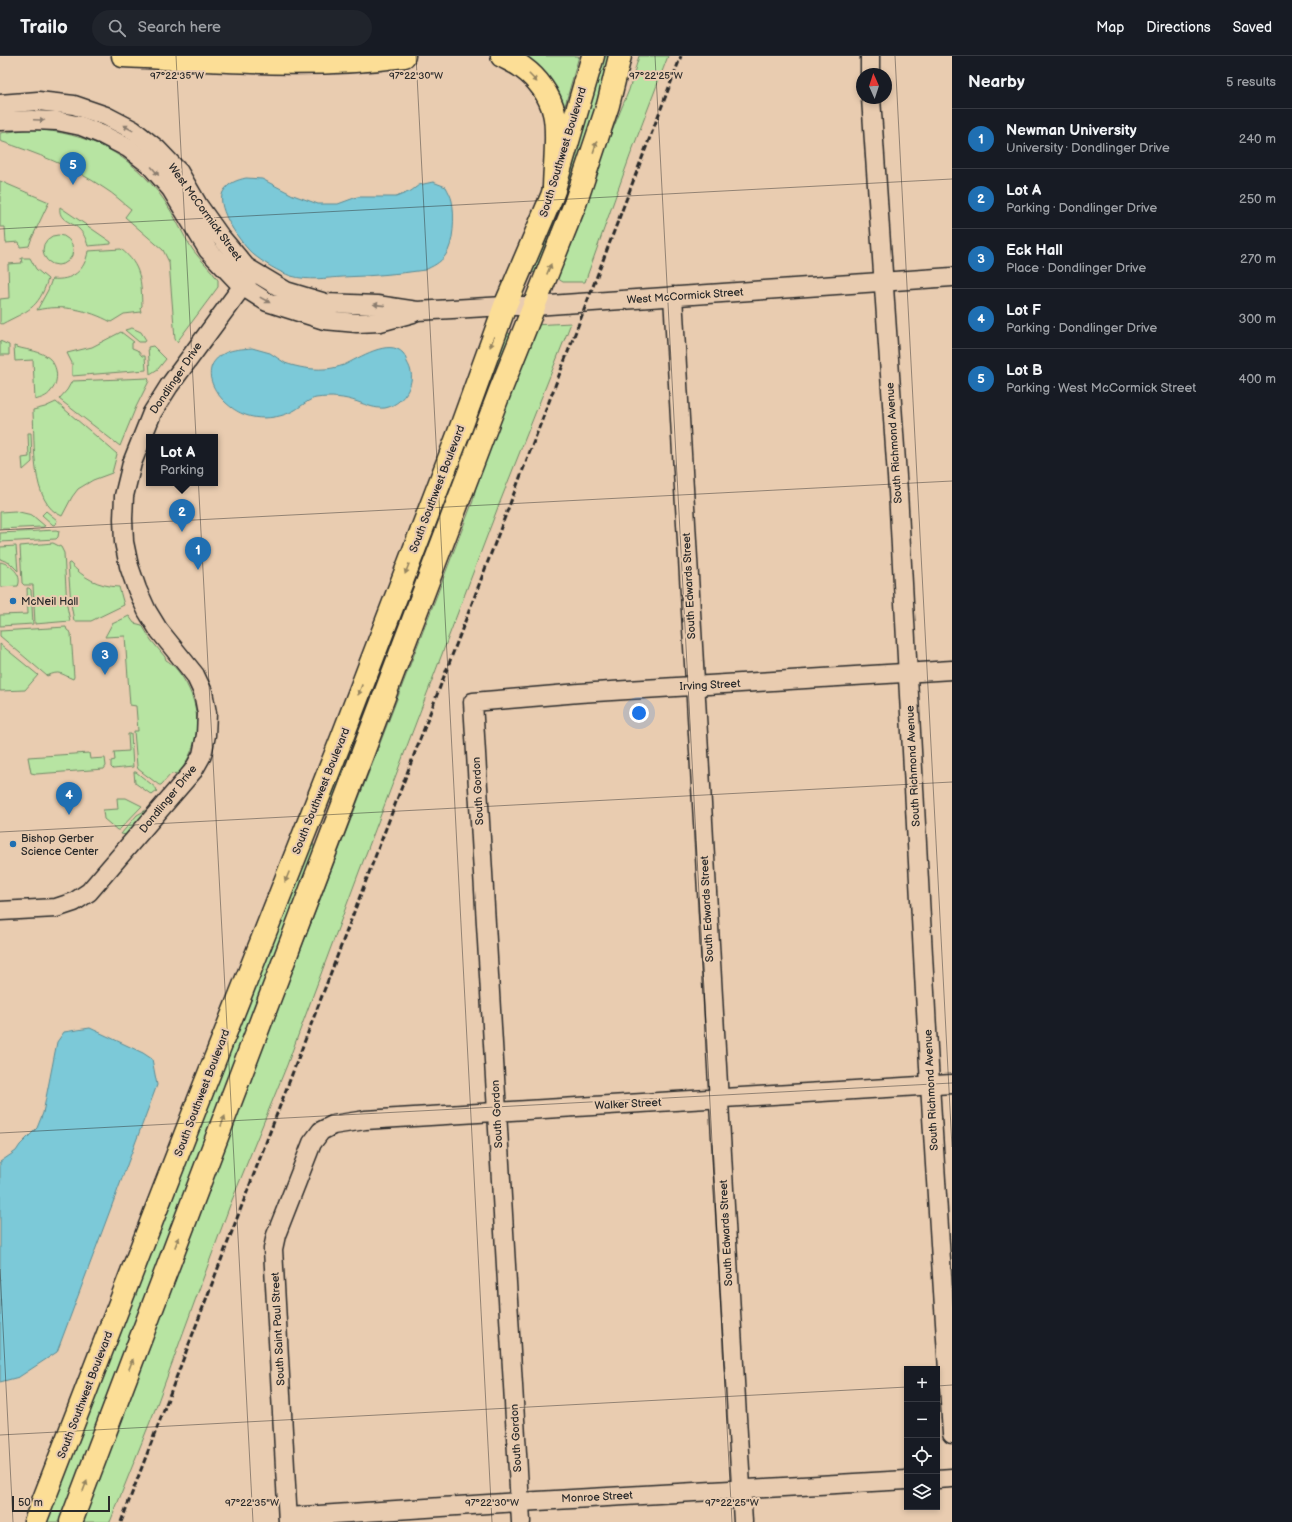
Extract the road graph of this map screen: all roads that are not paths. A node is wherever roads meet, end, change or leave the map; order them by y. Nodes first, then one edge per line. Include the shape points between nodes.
1 (123, 56) edge
2 (404, 56) edge
3 (502, 56) edge
4 (593, 56) edge
5 (620, 56) edge
6 (870, 56) edge
7 (870, 68) edge
8 (0, 104) edge
9 (872, 104) edge
10 (0, 121) edge
11 (554, 190) junction
12 (253, 272) junction
13 (952, 278) edge
14 (883, 282) junction
15 (242, 286) junction
16 (673, 296) junction
17 (505, 306) junction
18 (536, 306) junction
19 (417, 311) junction
20 (952, 670) edge
21 (907, 673) junction
22 (694, 686) junction
23 (473, 706) joint
24 (0, 911) edge
25 (952, 1084) edge
26 (930, 1085) junction
27 (718, 1098) junction
28 (497, 1112) junction
29 (312, 1143) joint
30 (952, 1434) edge
31 (952, 1478) edge
32 (940, 1479) edge
33 (904, 1480) edge
34 (741, 1490) junction
35 (520, 1502) junction
36 (288, 1519) edge
37 (35, 1522) edge
38 (71, 1522) edge
39 (521, 1522) edge
40 (743, 1522) edge

1 - 2 main road via 317,63
3 -> 11 main road via 523,67 537,80 554,113
4 - 11 main road, South Southwest Boulevard
18 -> 5 main road via 592,156
6 - 7 street
12 -> 8 street, West McCormick Street via 220,236 179,172 157,149 133,130 106,116 74,105 38,101
9 - 14 street, South Richmond Avenue
10 -> 15 street, West McCormick Street via 57,121 81,126 128,148 150,165 171,189 208,250
11 - 17 main road, South Southwest Boulevard
12 - 15 street, Dondlinger Drive
19 -> 12 street, West McCormick Street via 377,305 326,303 286,291
13 - 14 street, West McCormick Street
14 - 16 street, West McCormick Street
14 - 21 street, South Richmond Avenue via 898,491
15 -> 19 street, West McCormick Street via 267,302 324,320 380,322
15 - 24 street, Dondlinger Drive via 152,413 132,463 124,496 124,542 137,589 158,629 195,675 203,692 207,713 202,755 194,772 89,892 74,902 56,908
16 - 18 street, West McCormick Street
16 - 22 street, South Edwards Street
17 - 18 street, West McCormick Street
17 - 19 street, West McCormick Street
17 -> 37 main road, South Southwest Boulevard via 339,745
38 -> 18 main road via 500,391
20 - 21 street, Irving Street
21 - 22 street, Irving Street
21 - 26 street, South Richmond Avenue
22 - 23 street, Irving Street via 473,702
22 - 27 street, South Edwards Street
23 - 28 street, South Gordon
25 - 26 street, Walker Street
26 - 27 street, Walker Street
26 - 30 street, South Richmond Avenue
27 - 28 street, Walker Street
27 - 34 street, South Edwards Street
28 - 29 street, Walker Street via 365,1120 333,1125 321,1131
28 - 35 street, South Gordon
29 - 36 street, South Saint Paul Street via 276,1235 273,1249
31 - 32 street
33 - 34 street, Monroe Street
34 - 35 street, Monroe Street
34 - 40 street, South Edwards Street
35 - 36 street, Monroe Street
35 - 39 street, South Gordon

